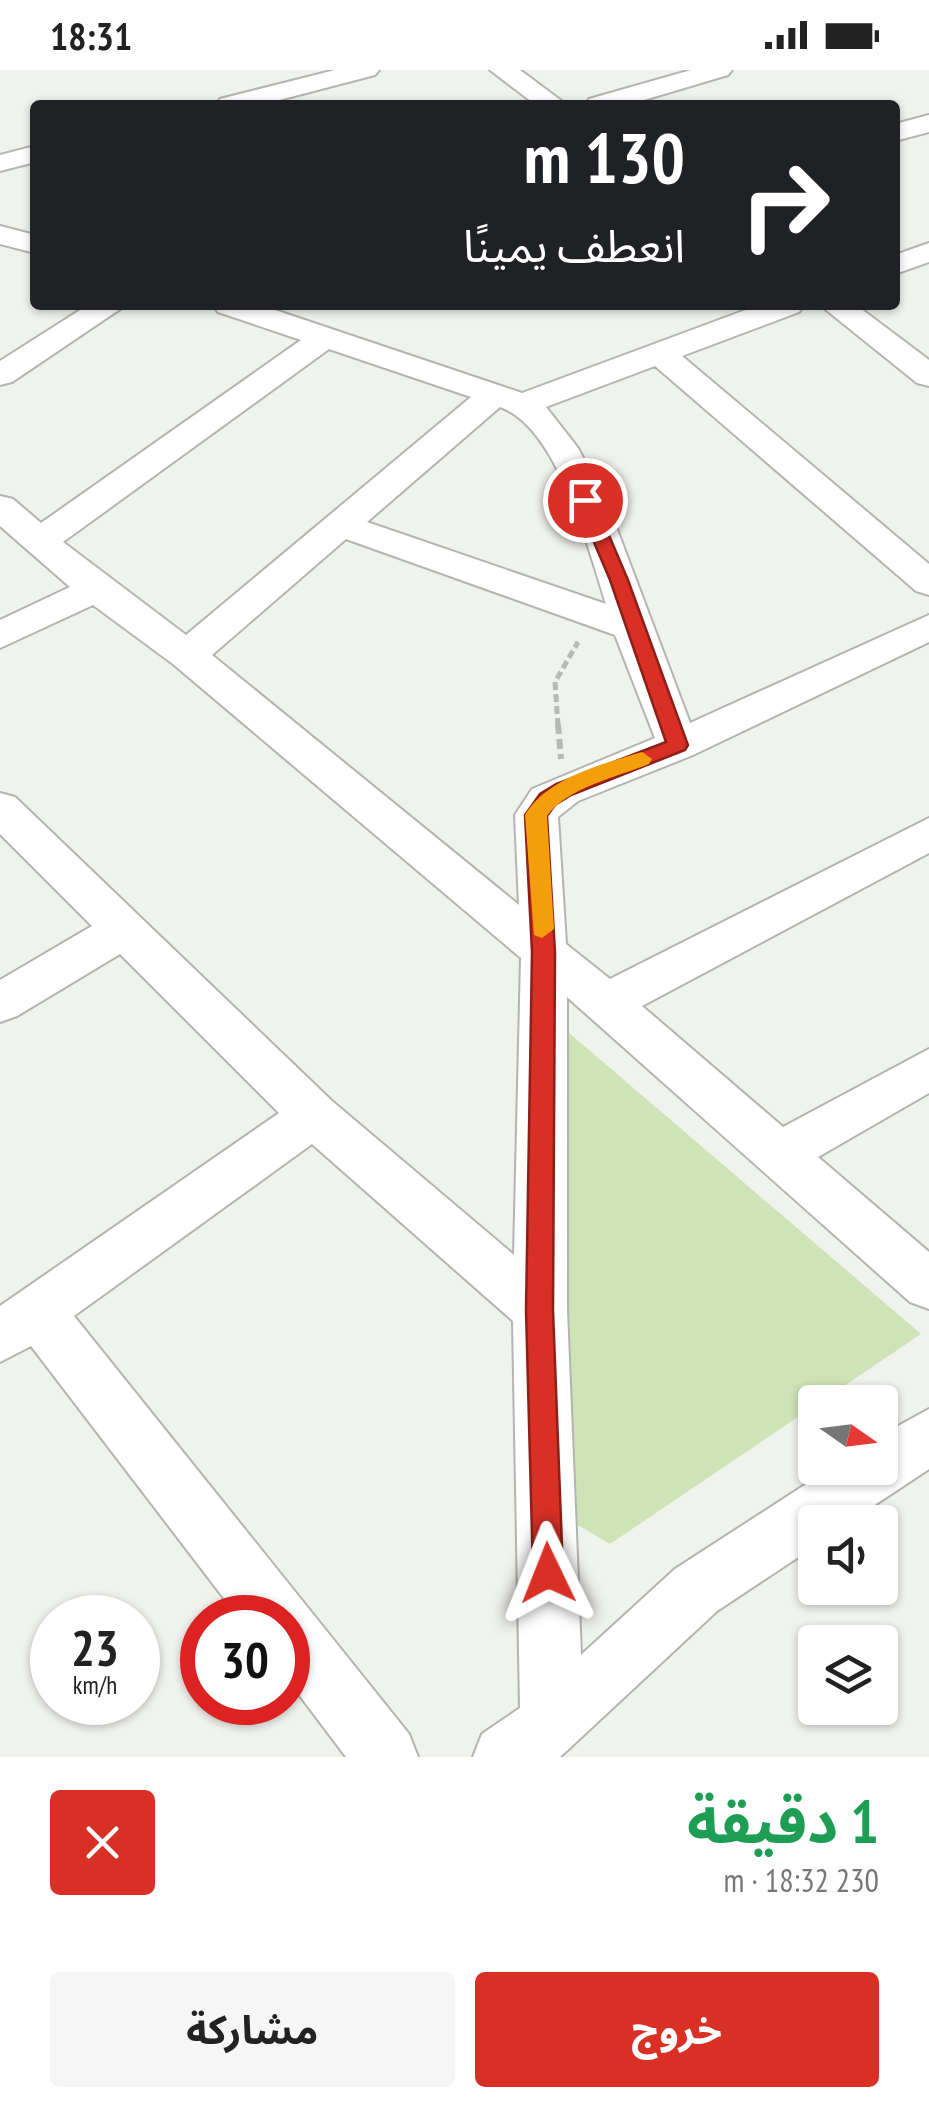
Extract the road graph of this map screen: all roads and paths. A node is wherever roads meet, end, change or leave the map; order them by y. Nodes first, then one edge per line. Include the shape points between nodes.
1 (366, 70) edge
2 (503, 70) edge
3 (719, 70) edge
4 (249, 100) edge
5 (547, 100) edge
6 (615, 100) edge
7 (929, 123) edge
8 (900, 132) edge
9 (30, 155) edge
10 (0, 163) edge
11 (0, 234) edge
12 (30, 243) edge
13 (929, 252) edge
14 (900, 263) edge
15 (102, 310) edge
16 (244, 310) edge
17 (775, 310) edge
18 (843, 310) edge
19 (327, 323) junction
20 (659, 353) junction
21 (0, 376) edge
22 (929, 376) edge
23 (508, 400) junction
24 (0, 507) edge
25 (341, 525) junction
26 (40, 542) junction
27 (929, 583) edge
28 (96, 589) junction
29 (594, 614) junction
30 (632, 627) junction
31 (929, 627) edge
32 (0, 635) edge
33 (188, 656) junction
34 (678, 745) junction
35 (564, 790) junction
36 (0, 808) edge
37 (929, 834) edge
38 (124, 929) junction
39 (544, 952) junction
40 (606, 1002) junction
41 (0, 1003) edge
42 (929, 1069) edge
43 (314, 1116) junction
44 (780, 1154) junction
45 (929, 1284) edge
46 (540, 1310) junction
47 (19, 1324) edge
48 (929, 1436) edge
49 (257, 1595) edge
50 (310, 1659) edge
51 (552, 1724) junction
52 (386, 1757) edge
53 (505, 1757) edge

1 - 4 street
2 - 5 street
3 - 6 street
7 - 8 street
9 - 10 street
11 - 12 street
13 - 14 street
15 - 21 street
16 - 19 street via 285,324
17 - 20 street
18 - 22 street
19 - 23 street
19 - 26 street
20 - 23 street
20 - 27 street
23 - 25 street
23 - 30 street via 543,419 557,439 619,580
24 - 26 street
25 - 29 street
25 - 33 street
26 - 28 street
28 - 32 street
28 - 33 street
29 - 30 street
29 - 35 path via 555,682
30 - 34 street
31 - 34 street
33 - 39 street
34 - 35 street
35 - 39 street via 536,815
36 - 38 street
37 - 40 street
38 - 41 street
38 - 43 street
39 - 40 street
39 - 46 street
40 - 44 street
42 - 44 street
43 - 46 street
43 - 47 street
44 - 45 street
46 - 51 street
47 - 49 street
48 - 51 street via 696,1590
50 - 52 street
51 - 53 street

